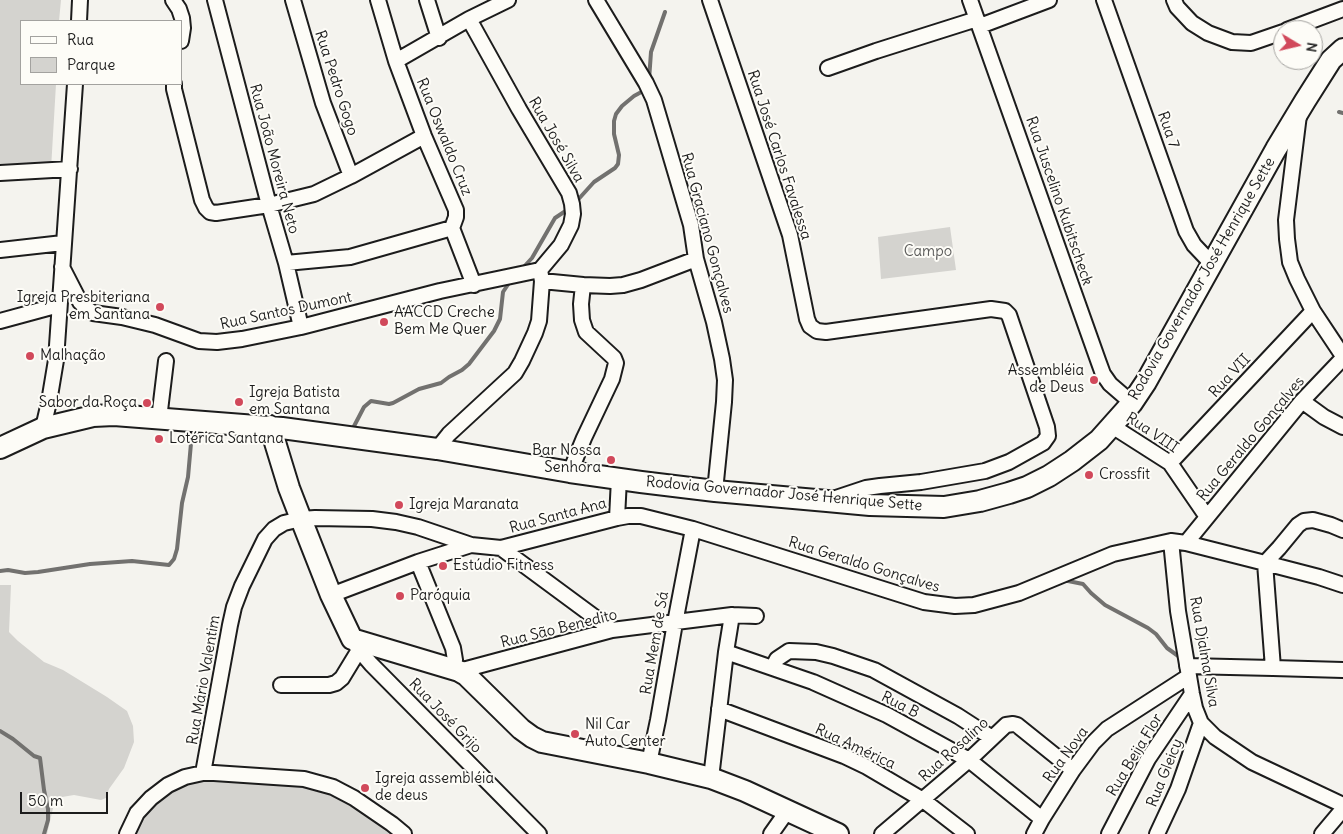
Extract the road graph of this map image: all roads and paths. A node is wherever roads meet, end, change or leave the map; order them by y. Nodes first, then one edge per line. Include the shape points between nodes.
1 (80, 0) edge
2 (173, 0) edge
3 (215, 0) edge
4 (293, 0) edge
5 (378, 0) edge
6 (427, 0) edge
7 (508, 0) edge
8 (596, 0) edge
9 (710, 0) edge
10 (970, 0) edge
11 (1049, 0) edge
12 (1104, 0) edge
13 (1174, 0) edge
14 (1343, 9) edge
15 (469, 19) junction
16 (79, 20) edge
17 (1314, 20) edge
18 (979, 22) junction
19 (1273, 35) edge
20 (182, 36) edge
21 (439, 38) junction
22 (1343, 49) edge
23 (396, 61) junction
24 (828, 68) dead end
25 (75, 85) edge
26 (174, 85) edge
27 (1300, 109) junction
28 (424, 136) junction
29 (70, 169) junction
30 (0, 173) edge
31 (351, 176) junction
32 (269, 204) junction
33 (452, 228) junction
34 (63, 243) junction
35 (0, 250) edge
36 (696, 259) junction
37 (286, 263) junction
38 (1212, 264) junction
39 (62, 267) junction
40 (541, 275) junction
41 (474, 285) junction
42 (583, 285) junction
43 (60, 305) junction
44 (1313, 311) junction
45 (0, 321) edge
46 (300, 327) junction
47 (1343, 357) edge
48 (166, 361) dead end
49 (1302, 401) junction
50 (1132, 403) junction
51 (159, 419) junction
52 (270, 426) junction
53 (1112, 426) junction
54 (1343, 427) edge
55 (43, 428) junction
56 (0, 448) edge
57 (437, 449) junction
58 (1170, 463) junction
59 (560, 476) junction
60 (617, 483) junction
61 (715, 491) junction
62 (827, 501) junction
63 (1207, 517) junction
64 (617, 518) junction
65 (301, 519) junction
66 (693, 529) junction
67 (1343, 530) edge
68 (1171, 541) junction
69 (1186, 543) junction
70 (471, 545) junction
71 (501, 548) junction
72 (418, 562) junction
73 (1265, 563) junction
74 (1343, 585) edge
75 (331, 595) junction
76 (732, 615) junction
77 (756, 616) dead end
78 (674, 623) junction
79 (612, 630) junction
80 (356, 645) junction
81 (726, 652) junction
82 (773, 667) junction
83 (1273, 668) junction
84 (456, 670) junction
85 (1343, 670) edge
86 (1188, 671) junction
87 (281, 685) dead end
88 (1192, 694) junction
89 (719, 709) junction
90 (1201, 723) junction
91 (992, 738) junction
92 (969, 760) junction
93 (649, 763) junction
94 (1073, 770) junction
95 (203, 773) junction
96 (711, 778) junction
97 (923, 800) junction
98 (1343, 805) edge
99 (788, 810) junction
100 (1343, 810) edge
101 (1042, 819) junction
102 (127, 834) edge
103 (404, 834) edge
104 (539, 834) edge
105 (770, 834) edge
106 (838, 834) edge
107 (882, 834) edge
108 (967, 834) edge
109 (1034, 834) edge
110 (1109, 834) edge
111 (1156, 834) edge
112 (1322, 834) edge

1 - 16 street
2 - 20 street via 182,18
3 - 32 street, Rua João Moreira Neto
4 - 31 street, Rua Pedro Gogo via 323,103
5 - 23 street, Rua Oswaldo Cruz
6 - 21 street
7 - 15 street
8 - 36 street, Rua Graciano Gonçalves via 654,100 691,226
9 - 62 street, Rua José Carlos Favalessa via 790,235 810,326 826,332 991,309 1005,311 1047,426 1048,436 1043,443 985,471 866,488
10 - 18 street, Rua Juscelino Kubitscheck
11 - 18 street
12 - 38 street, Rua 7 via 1186,231
13 - 19 street via 1192,23 1232,42 1251,43
14 - 17 street
15 - 21 street
15 - 40 street, Rua José Silva via 569,193 573,214 570,225
18 - 24 street
18 - 50 street, Rua Juscelino Kubitscheck via 1101,368 1110,384
21 - 23 street
22 - 27 main road, Rodovia Governador José Henrique Sette via 1332,60
23 - 28 street, Rua Oswaldo Cruz
25 - 29 street
26 - 32 street via 206,208 216,213
27 - 38 main road, Rodovia Governador José Henrique Sette
27 - 44 street via 1286,220 1287,239 1290,262
28 - 31 street
28 - 33 street, Rua Oswaldo Cruz via 456,210
29 - 30 street
29 - 34 street
31 - 32 street via 314,194
32 - 37 street, Rua João Moreira Neto
33 - 37 street via 350,257
33 - 41 street, Rua Oswaldo Cruz
34 - 35 street
34 - 39 street
36 - 42 street, Rua Santos Dumont via 623,285
36 - 61 street, Rua Graciano Gonçalves via 714,322 725,380
37 - 46 street, Rua João Moreira Neto
38 - 50 main road, Rodovia Governador José Henrique Sette
39 - 43 street
39 - 46 street, Rua Santos Dumont via 80,302 93,313 122,317 199,341 242,339
40 - 41 street, Rua Santos Dumont
40 - 42 street, Rua Santos Dumont
40 - 57 street via 539,322 515,373
41 - 46 street, Rua Santos Dumont
42 - 59 street via 582,320 586,332 614,358 616,364 584,438
43 - 45 street
43 - 55 street via 56,360
44 - 47 street
44 - 58 street, Rua VII
47 - 49 street, Rua Geraldo Gonçalves
48 - 51 street
49 - 54 street
49 - 63 street, Rua Geraldo Gonçalves
50 - 53 main road, Rodovia Governador José Henrique Sette
51 - 52 main road, Rodovia Governador José Henrique Sette
51 - 55 main road, Rodovia Governador José Henrique Sette via 104,415
52 - 57 main road, Rodovia Governador José Henrique Sette
52 - 65 main road
53 - 58 street, Rua VIII
53 - 62 main road, Rodovia Governador José Henrique Sette via 1085,452 1049,476 1027,487 980,501 944,506
55 - 56 main road, Rodovia Governador José Henrique Sette
57 - 59 main road, Rodovia Governador José Henrique Sette
58 - 63 street, Rua VIII
59 - 60 main road, Rodovia Governador José Henrique Sette
60 - 61 main road, Rodovia Governador José Henrique Sette
60 - 64 street, Rua Santa Ana
61 - 62 main road, Rodovia Governador José Henrique Sette
63 - 69 street, Rua Geraldo Gonçalves
64 - 66 street, Rua Geraldo Gonçalves via 641,516
64 - 71 street, Rua Santa Ana
65 - 70 street, Rua Santa Ana via 396,522 418,526
65 - 75 main road
65 - 95 street, Rua Mário Valentim via 284,523 265,539 242,586 230,625
66 - 68 street, Rua Geraldo Gonçalves via 924,602 955,606 974,605 1019,593 1113,554
66 - 78 street, Rua Mem de Sá
67 - 73 street via 1312,520 1304,521
68 - 69 street, Rua Geraldo Gonçalves
68 - 86 street, Rua Djalma Silva
69 - 73 street, Rua Geraldo Gonçalves
70 - 71 street, Rua Santa Ana
70 - 72 street, Rua Santa Ana
71 - 79 street
72 - 75 street, Rua Santa Ana
72 - 84 street via 453,648
73 - 74 street, Rua Geraldo Gonçalves
73 - 83 street
75 - 80 main road
76 - 77 street, Rua São Benedito
76 - 78 street, Rua São Benedito
76 - 81 street
78 - 79 street, Rua São Benedito
78 - 93 street, Rua Mem de Sá
79 - 84 street, Rua São Benedito
80 - 84 main road
80 - 87 street via 342,678 336,683
80 - 104 street, Rua José Grijo
81 - 82 street, Rua B
81 - 89 street
82 - 91 street via 777,659 789,651 833,656 874,670
82 - 92 street, Rua B via 887,715
83 - 85 street
83 - 86 street
84 - 93 main road via 466,675 521,729 542,742
86 - 88 street, Rua Djalma Silva
86 - 94 street, Rua Nova via 1107,729
88 - 90 street, Rua Djalma Silva
88 - 110 street, Rua Beija Flor via 1148,759
89 - 96 street
89 - 97 street, Rua América via 844,756
90 - 98 street, Rua Djalma Silva via 1215,737 1252,762
90 - 111 street, Rua Gleicy via 1178,789
91 - 92 street, Rua Rosalino
91 - 94 street, Rua Rosalino via 1006,725 1017,725
92 - 97 street, Rua Rosalino
92 - 101 street, Rua B
93 - 96 main road
94 - 101 street, Rua Nova
95 - 102 street via 168,785 151,798 137,813
95 - 103 street via 304,779 333,787
96 - 99 main road
97 - 107 street, Rua Rosalino
97 - 108 street, Rua América
99 - 105 street
99 - 106 main road
100 - 112 street
101 - 109 street, Rua Nova

